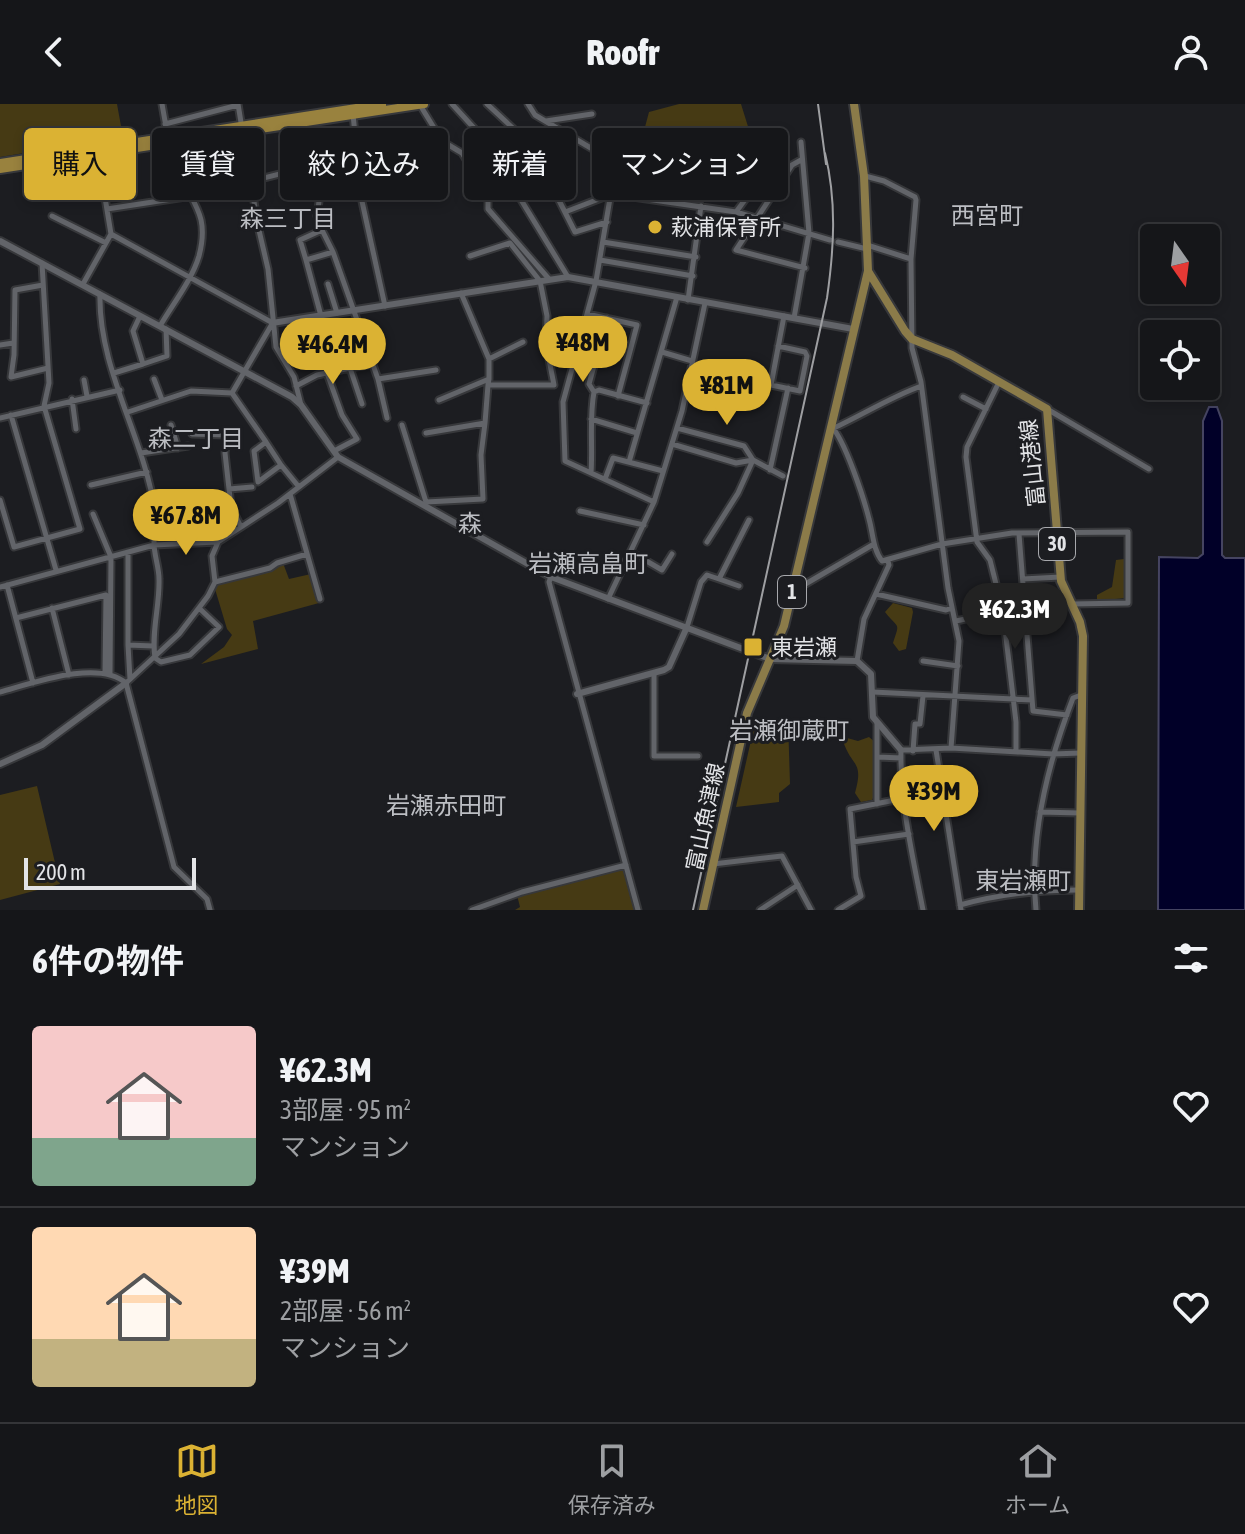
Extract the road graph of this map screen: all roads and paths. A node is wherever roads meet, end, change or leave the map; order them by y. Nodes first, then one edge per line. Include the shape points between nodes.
1 (162, 104) edge
2 (238, 104) edge
3 (382, 104) edge
4 (421, 104) edge
5 (452, 104) edge
6 (487, 104) edge
7 (528, 104) edge
8 (854, 104) edge
9 (352, 112) junction
10 (592, 114) dead end
11 (545, 121) junction
12 (165, 124) junction
13 (166, 128) edge
14 (242, 128) edge
15 (248, 128) edge
16 (513, 128) edge
17 (152, 142) edge
18 (801, 142) dead end
19 (592, 149) edge
20 (801, 160) junction
21 (0, 163) edge
22 (24, 165) edge
23 (0, 169) edge
24 (864, 176) junction
25 (105, 200) edge
26 (166, 200) edge
27 (194, 200) edge
28 (255, 200) edge
29 (319, 200) edge
30 (559, 200) edge
31 (596, 200) edge
32 (611, 200) edge
33 (662, 200) edge
34 (745, 200) edge
35 (701, 206) junction
36 (107, 209) junction
37 (565, 212) junction
38 (736, 212) junction
39 (52, 216) dead end
40 (758, 218) junction
41 (607, 222) junction
42 (322, 230) junction
43 (809, 233) junction
44 (111, 234) junction
45 (830, 240) dead end
46 (0, 241) edge
47 (603, 242) junction
48 (838, 242) dead end
49 (106, 243) junction
50 (868, 247) junction
51 (333, 252) junction
52 (470, 256) dead end
53 (696, 257) junction
54 (911, 259) junction
55 (306, 260) junction
56 (600, 260) junction
57 (42, 263) junction
58 (805, 268) junction
59 (868, 271) junction
60 (693, 276) junction
61 (188, 277) junction
62 (568, 277) junction
63 (549, 279) junction
64 (540, 281) junction
65 (596, 281) junction
66 (83, 284) junction
67 (328, 284) dead end
68 (43, 285) junction
69 (461, 293) junction
70 (100, 294) junction
71 (677, 297) junction
72 (688, 300) junction
73 (705, 303) junction
74 (385, 306) junction
75 (354, 311) junction
76 (337, 313) junction
77 (587, 314) junction
78 (140, 316) junction
79 (321, 316) junction
80 (784, 316) junction
81 (607, 318) junction
82 (794, 318) junction
83 (272, 323) junction
84 (163, 328) junction
85 (853, 329) junction
86 (912, 339) junction
87 (523, 342) dead end
88 (13, 343) junction
89 (0, 345) edge
90 (778, 346) junction
91 (661, 352) junction
92 (489, 359) junction
93 (692, 361) junction
94 (143, 364) junction
95 (373, 364) junction
96 (48, 368) junction
97 (350, 368) junction
98 (436, 370) dead end
99 (246, 372) junction
100 (114, 373) junction
101 (327, 373) junction
102 (154, 379) dead end
103 (378, 379) junction
104 (84, 380) dead end
105 (488, 382) junction
106 (999, 382) junction
107 (296, 386) junction
108 (921, 386) junction
109 (788, 388) junction
110 (120, 390) junction
111 (594, 392) junction
112 (232, 393) junction
113 (87, 396) junction
114 (618, 396) junction
115 (963, 397) dead end
116 (72, 399) junction
117 (162, 400) junction
118 (439, 400) dead end
119 (647, 403) junction
120 (362, 404) dead end
121 (301, 405) junction
122 (44, 406) junction
123 (986, 409) junction
124 (1047, 409) junction
125 (128, 412) junction
126 (11, 415) junction
127 (0, 418) edge
128 (387, 418) dead end
129 (591, 419) junction
130 (485, 423) junction
131 (171, 425) dead end
132 (402, 425) dead end
133 (832, 427) junction
134 (677, 428) junction
135 (76, 429) dead end
136 (426, 433) dead end
137 (637, 433) junction
138 (192, 434) dead end
139 (266, 442) junction
140 (672, 444) junction
141 (188, 446) dead end
142 (178, 448) junction
143 (141, 453) junction
144 (336, 454) junction
145 (753, 460) junction
146 (629, 462) junction
147 (281, 465) junction
148 (1149, 469) dead end
149 (770, 470) junction
150 (663, 471) junction
151 (147, 472) junction
152 (591, 473) junction
153 (783, 476) dead end
154 (605, 479) junction
155 (91, 485) dead end
156 (252, 487) dead end
157 (299, 487) junction
158 (229, 489) junction
159 (290, 494) junction
160 (0, 500) edge
161 (654, 502) junction
162 (425, 504) junction
163 (580, 511) dead end
164 (93, 514) dead end
165 (749, 520) dead end
166 (644, 525) junction
167 (241, 527) junction
168 (1056, 532) junction
169 (1019, 534) junction
170 (977, 538) junction
171 (46, 539) junction
172 (218, 542) junction
173 (707, 542) dead end
174 (874, 544) junction
175 (942, 544) junction
176 (154, 545) junction
177 (128, 552) junction
178 (631, 552) junction
179 (307, 554) junction
180 (672, 554) dead end
181 (111, 557) junction
182 (888, 561) junction
183 (56, 570) junction
184 (551, 577) junction
185 (1061, 577) junction
186 (719, 579) junction
187 (1023, 579) junction
188 (215, 582) junction
189 (4, 586) edge
190 (739, 586) dead end
191 (792, 589) junction
192 (876, 594) junction
193 (320, 599) dead end
194 (608, 599) junction
195 (1072, 603) junction
196 (1059, 604) junction
197 (1026, 606) junction
198 (52, 608) junction
199 (199, 608) junction
200 (953, 608) junction
201 (1003, 612) junction
202 (1059, 617) dead end
203 (16, 618) junction
204 (956, 621) junction
205 (687, 627) junction
206 (128, 645) junction
207 (153, 646) junction
208 (155, 658) junction
209 (770, 659) junction
210 (857, 661) junction
211 (923, 661) dead end
212 (958, 666) junction
213 (108, 673) junction
214 (654, 673) junction
215 (69, 675) junction
216 (128, 681) junction
217 (33, 683) junction
218 (0, 692) edge
219 (873, 692) junction
220 (577, 694) junction
221 (1081, 695) junction
222 (923, 696) junction
223 (955, 698) junction
224 (1011, 700) junction
225 (1032, 700) junction
226 (1067, 715) junction
227 (877, 722) junction
228 (951, 748) junction
229 (936, 750) junction
230 (913, 751) junction
231 (1016, 752) junction
232 (1080, 753) junction
233 (901, 754) junction
234 (1053, 754) junction
235 (698, 756) dead end
236 (877, 757) junction
237 (0, 764) edge
238 (905, 798) junction
239 (877, 804) junction
240 (1040, 812) junction
241 (1080, 813) junction
242 (909, 834) junction
243 (853, 842) junction
244 (713, 864) junction
245 (626, 865) junction
246 (798, 885) junction
247 (1034, 890) junction
248 (1078, 890) junction
249 (961, 909) edge
250 (210, 910) edge
251 (472, 910) edge
252 (638, 910) edge
253 (703, 910) edge
254 (760, 910) edge
255 (811, 910) edge
256 (838, 910) edge
257 (923, 910) edge
258 (1036, 910) edge
259 (1079, 910) edge

1 - 12 street
2 - 12 street
2 - 14 street
3 - 9 highway
4 - 9 highway
4 - 63 street via 442,141 462,153 488,196 488,209
5 - 62 street via 484,139
6 - 16 street
7 - 11 street
8 - 24 main road, 1
9 - 15 highway
9 - 74 street via 356,174
10 - 11 street
11 - 19 street
12 - 13 street
17 - 21 highway
18 - 20 street
20 - 40 street via 792,165
20 - 43 street
22 - 23 highway
24 - 50 main road, 1
24 - 54 street via 915,197
25 - 36 street
26 - 36 street
27 - 61 street via 201,233 199,257
28 - 83 street
29 - 42 street
30 - 37 street
31 - 37 street
32 - 41 street
33 - 35 street
34 - 38 street
35 - 38 street
35 - 53 street
36 - 44 street
37 - 41 street via 575,232
38 - 40 street
39 - 49 street
40 - 43 street
40 - 58 street via 736,250
41 - 47 street
42 - 51 street
42 - 55 street via 300,240
43 - 45 street
43 - 58 street
44 - 49 street
44 - 61 street
46 - 57 street
47 - 53 street
47 - 56 street
48 - 50 street
49 - 66 street
50 - 54 street
50 - 59 main road, 1
51 - 55 street
51 - 75 street
52 - 64 street via 510,243
53 - 60 street
54 - 86 street
55 - 79 street
56 - 60 street
56 - 65 street
57 - 66 street
57 - 68 street
58 - 82 street
59 - 85 main road, 富山魚津線 / 1
59 - 86 main road
60 - 72 street
61 - 83 street
61 - 84 street
62 - 63 street
62 - 65 street
63 - 64 street
64 - 69 street
64 - 105 street via 554,385
65 - 71 street
65 - 77 street
66 - 70 street
67 - 76 street
68 - 88 street via 15,290
68 - 96 street
69 - 74 street
69 - 92 street
70 - 78 street
70 - 100 street
71 - 72 street
71 - 91 street
72 - 73 street
73 - 80 street
73 - 93 street
74 - 75 street
75 - 76 street
75 - 95 street
76 - 79 street
77 - 81 street
77 - 152 street via 563,402 565,461
78 - 84 street
78 - 94 street via 133,331
79 - 83 street
80 - 82 street
80 - 90 street
81 - 111 street via 589,384
81 - 114 street via 637,325
82 - 85 street
83 - 99 street
83 - 107 street via 276,347
84 - 94 street via 167,356
84 - 99 street
85 - 133 main road, 富山魚津線 / 1
86 - 106 main road, 富山港線
86 - 108 street
87 - 92 street
88 - 89 street
88 - 96 street via 11,377
90 - 109 street via 771,385
90 - 109 street via 807,356 800,391
91 - 93 street
91 - 119 street
92 - 105 street
93 - 134 street
94 - 100 street
95 - 97 street
95 - 103 street
96 - 122 street
97 - 101 street
97 - 120 street
98 - 103 street
99 - 112 street
99 - 121 street
100 - 110 street
101 - 107 street
101 - 144 street via 357,439
102 - 117 street
103 - 128 street
104 - 113 street
105 - 118 street
105 - 130 street
106 - 123 street
106 - 124 main road, 富山港線
107 - 121 street
108 - 133 street
108 - 175 street
109 - 149 street
110 - 113 street
110 - 125 street
111 - 114 street
111 - 129 street
112 - 117 street via 191,391
112 - 139 street
113 - 116 street
114 - 119 street
115 - 123 street
116 - 122 street
116 - 135 street
117 - 125 street
119 - 137 street
121 - 144 street
122 - 126 street
122 - 171 street via 80,529
123 - 170 street via 966,457
124 - 148 street
124 - 168 main road, 富山港線 / 30
125 - 143 street
126 - 127 street
126 - 171 street
129 - 137 street
129 - 152 street
130 - 136 street
130 - 162 street via 483,499
131 - 142 street
132 - 162 street
133 - 174 street via 867,511
133 - 191 main road, 富山魚津線 / 1
134 - 140 street
134 - 145 street via 744,446
137 - 146 street
138 - 158 street via 227,435
139 - 147 street
139 - 147 street via 254,451 258,482
140 - 145 street via 736,463
140 - 150 street
141 - 142 street
142 - 143 street
143 - 151 street
144 - 157 street
144 - 162 street
145 - 149 street
145 - 173 street
146 - 150 street
146 - 154 street via 613,458
147 - 157 street
149 - 153 street
150 - 161 street
151 - 155 street
151 - 176 street via 156,517
152 - 154 street
154 - 161 street
156 - 158 street
157 - 159 street
158 - 167 street
159 - 167 street
159 - 179 street
160 - 171 street via 14,547
161 - 166 street
162 - 184 street
163 - 166 street
164 - 181 street
165 - 186 street
166 - 178 street
167 - 172 street
168 - 169 street
168 - 185 main road, 富山港線 / 30
168 - 195 street via 1128,532 1128,603
169 - 170 street
169 - 187 street
170 - 175 street
170 - 201 street via 990,560
171 - 183 street
172 - 176 street
172 - 188 street via 212,556
174 - 182 street via 879,558
174 - 191 street
175 - 182 street
175 - 200 street
176 - 177 street
176 - 207 street via 159,579
177 - 181 street
177 - 206 street
178 - 180 street via 662,570
178 - 194 street
179 - 188 street
179 - 193 street
181 - 183 street
181 - 213 street
182 - 192 street
183 - 189 street
184 - 194 street
184 - 220 street
185 - 187 street
185 - 195 main road, 富山港線 / 30
186 - 190 street
186 - 205 street via 707,575 701,582
187 - 197 street
188 - 199 street
189 - 203 street
191 - 209 main road, 富山魚津線 / 1
192 - 200 street
192 - 210 street via 864,619
194 - 205 street
195 - 196 street
195 - 221 main road, 富山港線 / 30 via 1083,636
196 - 197 street
196 - 202 street
197 - 201 street
197 - 225 street
198 - 203 street
198 - 213 street via 106,595
198 - 215 street
199 - 208 street
199 - 208 street via 219,627 190,655 161,662
200 - 204 street
201 - 204 street
201 - 224 street
203 - 217 street
204 - 212 street
205 - 209 street
205 - 214 street via 669,667
206 - 207 street
206 - 216 street
207 - 208 street
208 - 216 street
209 - 210 street
209 - 244 main road, 富山魚津線 / 1 via 747,713
210 - 219 street via 871,674
211 - 212 street
212 - 223 street
213 - 215 street
213 - 216 street
214 - 220 street
214 - 235 street via 654,756
215 - 217 street
216 - 237 street via 42,745
216 - 250 street via 174,867 207,899
217 - 218 street
219 - 222 street
219 - 227 street
220 - 245 street
221 - 226 street via 1073,698
221 - 232 main road, 富山港線 / 30
222 - 223 street
222 - 230 street
223 - 224 street
223 - 228 street
224 - 225 street
224 - 231 street
225 - 226 street via 1033,711
226 - 234 street
227 - 233 street
227 - 236 street
228 - 229 street
228 - 231 street
229 - 230 street
229 - 249 street
230 - 233 street
231 - 234 street
232 - 234 street
232 - 241 main road, 富山港線 / 30
233 - 236 street
233 - 238 street
234 - 240 street
236 - 239 street
238 - 239 street
238 - 242 street
239 - 243 street via 850,809
240 - 241 street
240 - 247 street
241 - 248 main road, 富山港線 / 30
242 - 243 street
242 - 257 street
243 - 256 street via 861,896
244 - 246 street via 782,856
244 - 253 main road, 富山魚津線 / 1
245 - 251 street
245 - 252 street
246 - 254 street
246 - 255 street
247 - 248 street
247 - 249 street via 990,897
247 - 258 street
248 - 259 main road, 富山港線 / 30

